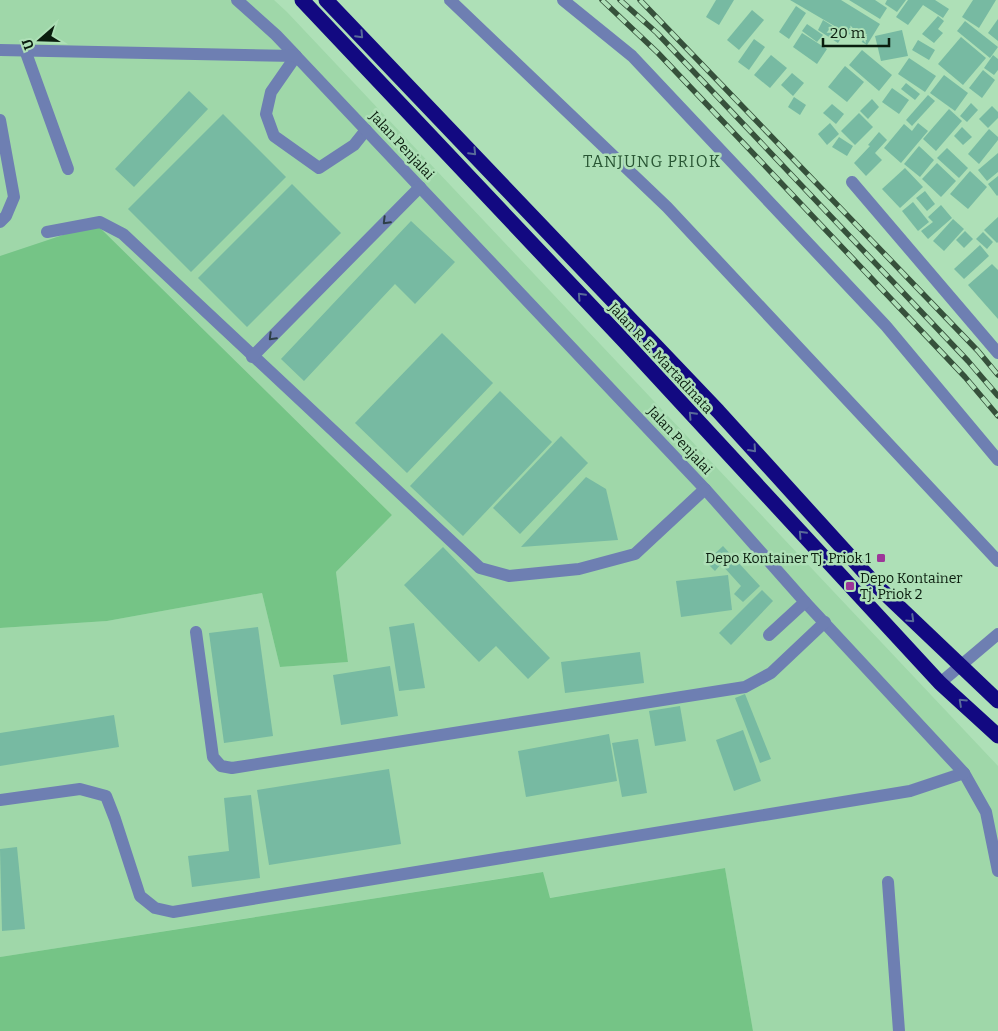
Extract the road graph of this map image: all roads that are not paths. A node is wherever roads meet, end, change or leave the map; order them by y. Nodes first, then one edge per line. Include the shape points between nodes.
1 (237, 0) edge
2 (302, 0) edge
3 (326, 0) edge
4 (450, 0) edge
5 (563, 0) edge
6 (0, 50) edge
7 (25, 50) junction
8 (296, 56) junction
9 (0, 120) edge
10 (366, 130) junction
11 (68, 169) dead end
12 (852, 182) dead end
13 (420, 187) junction
14 (0, 222) edge
15 (47, 232) dead end
16 (998, 353) edge
17 (252, 357) junction
18 (998, 460) edge
19 (705, 489) junction
20 (998, 560) edge
21 (805, 602) junction
22 (825, 622) junction
23 (196, 632) dead end
24 (998, 634) edge
25 (769, 635) dead end
26 (961, 667) junction
27 (940, 683) junction
28 (998, 701) edge
29 (998, 736) edge
30 (964, 773) junction
31 (0, 800) edge
32 (998, 871) edge
33 (888, 882) dead end
34 (899, 1031) edge

1 - 8 street, Jalan Penjalai
27 -> 2 highway, Jalan R. E. Martadinata
3 -> 26 highway, Jalan R. E. Martadinata via 718,411 876,584
4 - 20 street via 667,206
5 - 18 street via 632,56 886,326
6 - 7 street
7 - 8 street
7 - 11 street
8 - 10 street, Jalan Penjalai
8 - 10 street via 271,92 266,114 274,136 319,168 354,145
9 - 14 street via 14,197
10 - 13 street, Jalan Penjalai
12 - 16 street
13 -> 17 street
13 - 19 street, Jalan Penjalai
15 - 17 street via 100,222 123,234
17 - 19 street via 480,568 510,576 579,568 635,554
19 - 21 street, Jalan Penjalai
21 - 22 street, Jalan Penjalai
21 - 25 street
22 - 23 street via 771,673 745,687 232,768 222,766 213,757
22 - 30 street, Jalan Penjalai
24 - 26 street
26 - 27 street
26 - 28 highway, Jalan R. E. Martadinata
29 -> 27 highway, Jalan R. E. Martadinata
30 - 31 street via 910,791 173,912 155,908 140,896 106,796 80,789
30 - 32 street, Jalan Penjalai via 986,812
33 - 34 street

